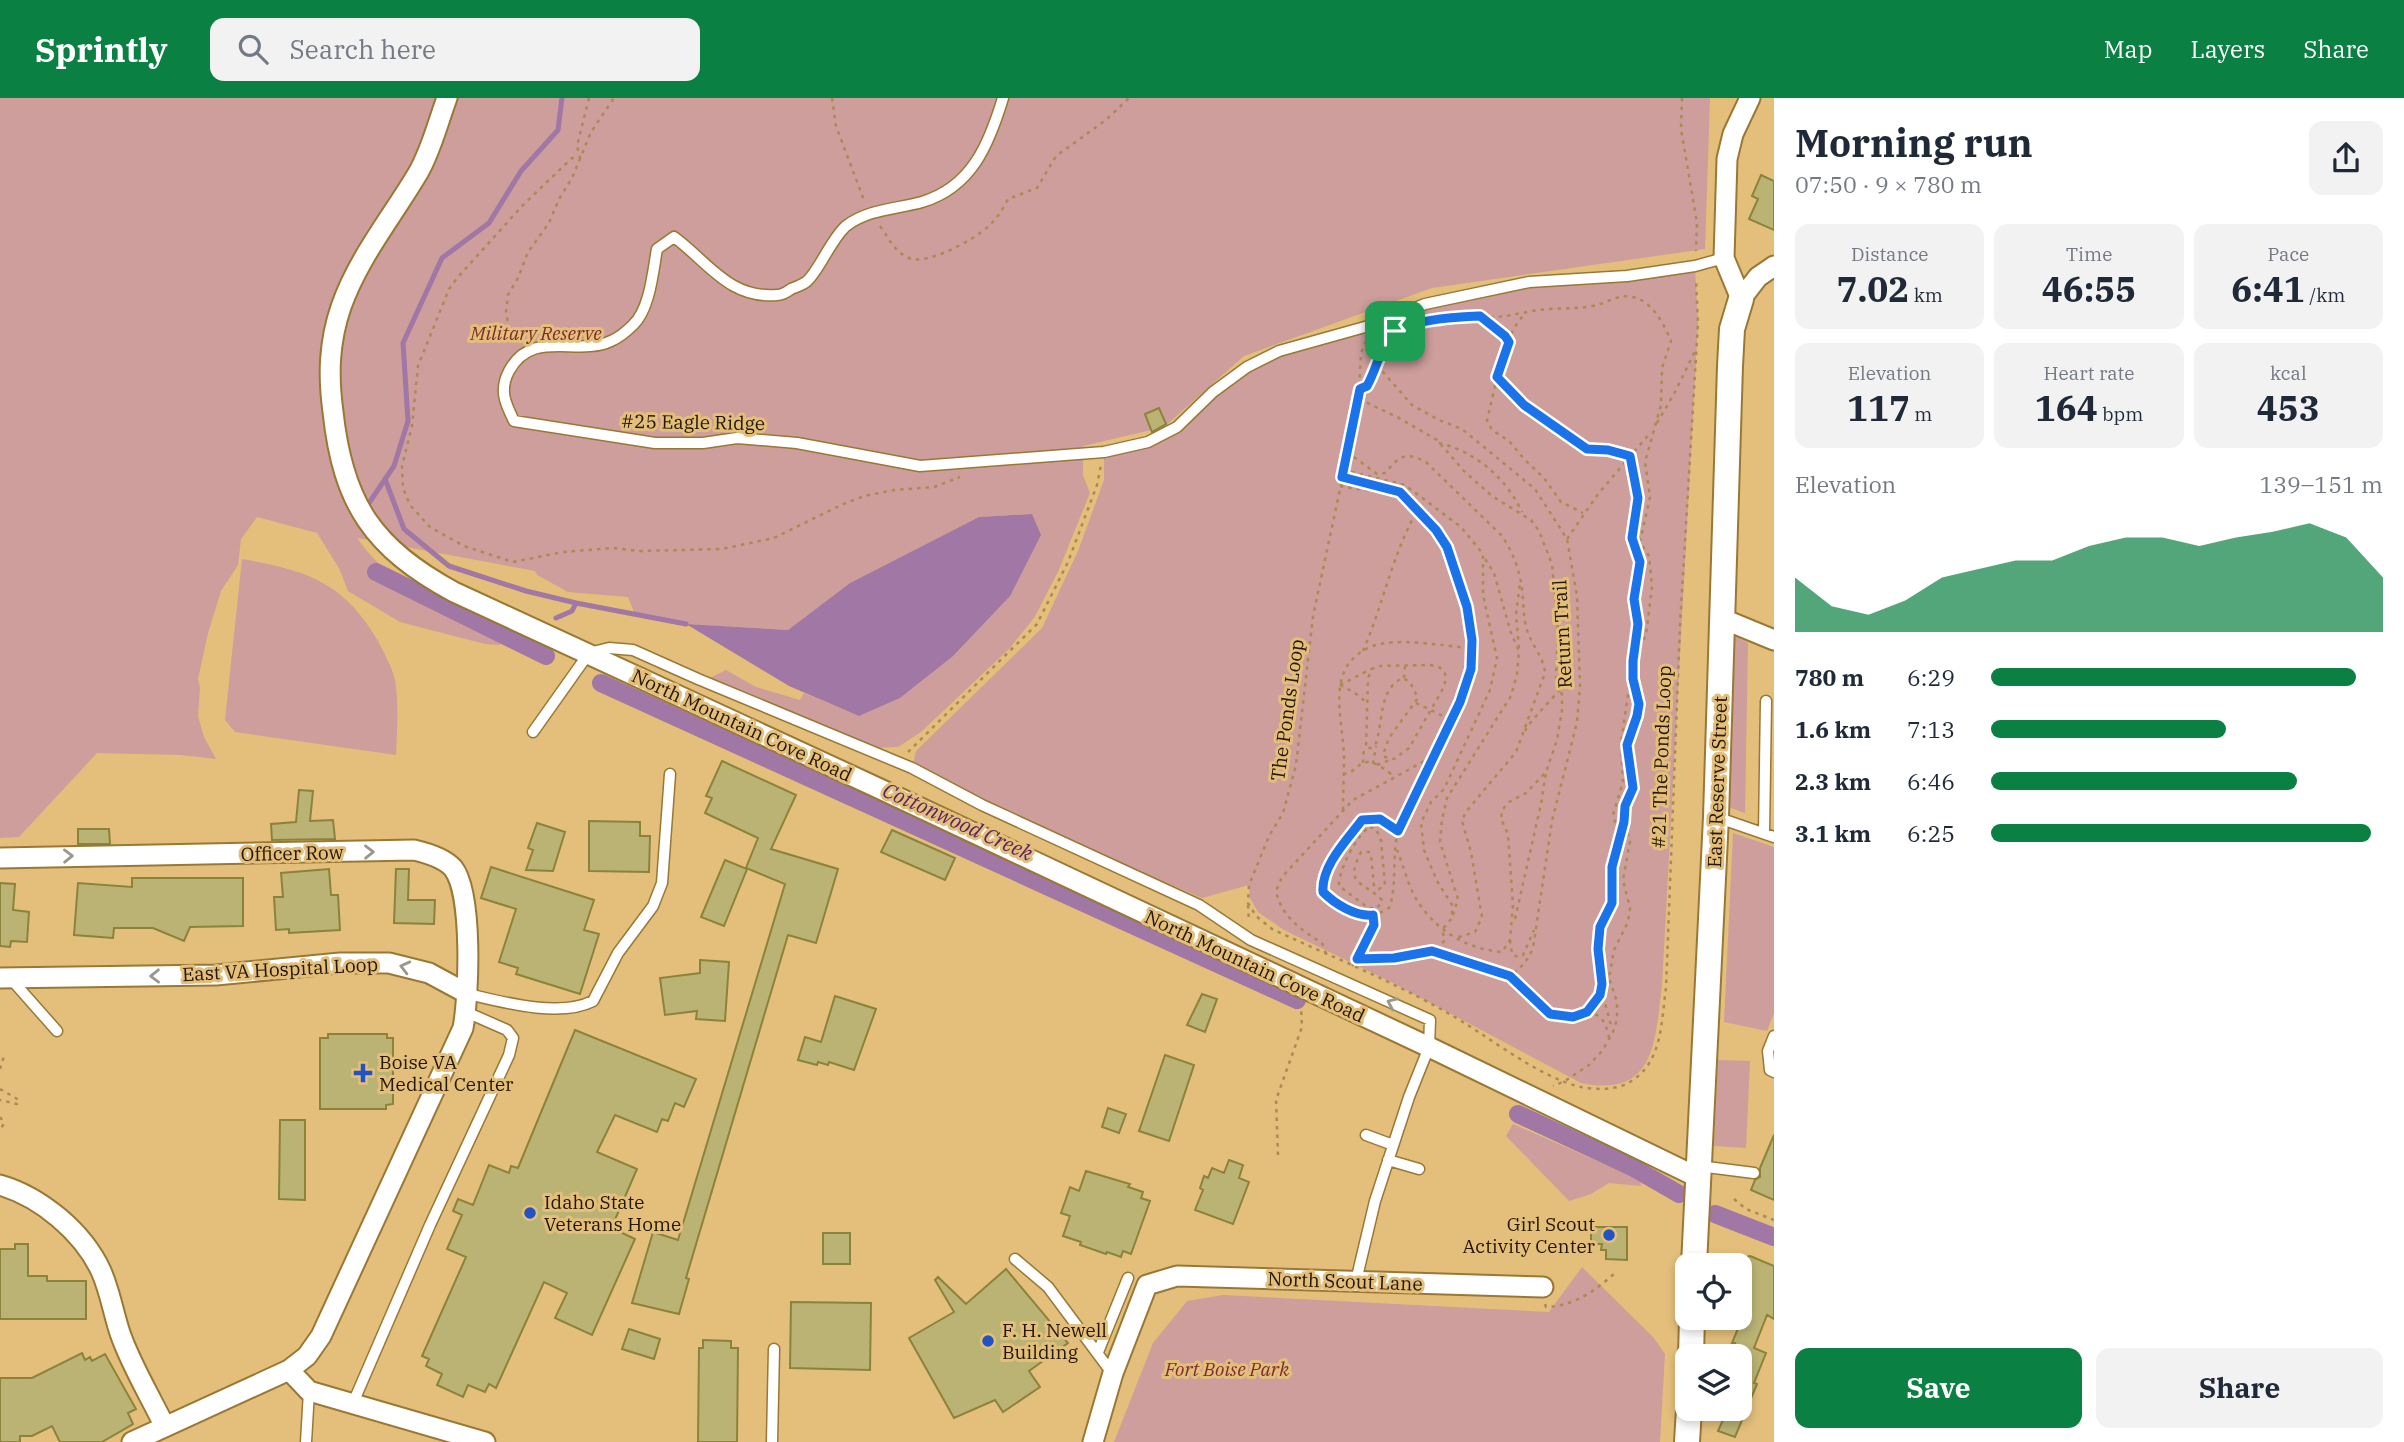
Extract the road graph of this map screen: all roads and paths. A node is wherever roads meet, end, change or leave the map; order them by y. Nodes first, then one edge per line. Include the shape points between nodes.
1 (447, 98) edge
2 (589, 98) edge
3 (614, 98) edge
4 (832, 98) edge
5 (1003, 98) edge
6 (1129, 98) edge
7 (1682, 98) edge
8 (1750, 98) edge
9 (580, 158) junction
10 (870, 214) junction
11 (1724, 258) junction
12 (1695, 266) junction
13 (1774, 266) edge
14 (1741, 299) junction
15 (1526, 312) junction
16 (1480, 316) junction
17 (1372, 325) junction
18 (1406, 327) dead end
19 (1395, 331) dead end
20 (1509, 342) junction
21 (1697, 347) junction
22 (532, 348) junction
23 (1374, 370) junction
24 (1497, 377) junction
25 (1360, 389) junction
26 (1359, 399) junction
27 (1654, 428) junction
28 (1439, 443) junction
29 (1104, 452) junction
30 (1347, 452) junction
31 (1630, 456) junction
32 (1343, 470) junction
33 (1342, 477) junction
34 (1340, 486) junction
35 (1410, 503) junction
36 (1417, 510) junction
37 (1583, 513) junction
38 (1524, 515) junction
39 (1567, 539) junction
40 (1483, 554) junction
41 (1521, 579) junction
42 (1723, 618) junction
43 (1558, 635) junction
44 (1774, 640) edge
45 (1471, 648) junction
46 (1363, 651) junction
47 (1519, 651) junction
48 (589, 653) junction
49 (1633, 661) junction
50 (1405, 665) junction
51 (1372, 668) junction
52 (1404, 678) junction
53 (1340, 685) junction
54 (1560, 689) junction
55 (1766, 701) dead end
56 (1366, 702) junction
57 (1416, 703) junction
58 (1432, 710) junction
59 (1452, 720) junction
60 (533, 732) dead end
61 (1522, 737) junction
62 (1376, 743) junction
63 (1364, 745) junction
64 (1383, 751) junction
65 (1434, 755) junction
66 (1394, 759) junction
67 (899, 763) junction
68 (1363, 763) junction
69 (1375, 764) junction
70 (1546, 772) junction
71 (670, 774) dead end
72 (1343, 774) junction
73 (1395, 777) junction
74 (1343, 810) junction
75 (1716, 817) junction
76 (1624, 822) junction
77 (1398, 831) junction
78 (1769, 835) edge
79 (1620, 839) junction
80 (1397, 850) junction
81 (1338, 852) junction
82 (0, 858) edge
83 (1348, 858) junction
84 (1373, 915) junction
85 (1452, 918) junction
86 (1536, 924) junction
87 (1513, 928) junction
88 (1442, 930) junction
89 (1455, 938) junction
90 (1251, 940) junction
91 (1510, 940) junction
92 (1432, 951) junction
93 (1326, 954) junction
94 (1357, 959) junction
95 (1243, 961) junction
96 (1351, 966) junction
97 (1510, 976) junction
98 (5, 978) edge
99 (1601, 988) junction
100 (1301, 1000) dead end
101 (467, 1003) junction
102 (1587, 1012) junction
103 (57, 1031) dead end
104 (1613, 1032) junction
105 (1488, 1036) joint
106 (1774, 1036) edge
107 (1609, 1037) junction
108 (1429, 1047) junction
109 (4, 1056) dead end
110 (0, 1069) edge
111 (1774, 1072) edge
112 (1565, 1081) junction
113 (0, 1089) edge
114 (0, 1100) edge
115 (0, 1117) edge
116 (0, 1131) edge
117 (1366, 1135) dead end
118 (1394, 1145) junction
119 (1278, 1155) dead end
120 (1388, 1160) junction
121 (1419, 1169) dead end
122 (1698, 1171) junction
123 (1754, 1173) dead end
124 (0, 1185) edge
125 (1734, 1199) dead end
126 (1774, 1220) edge
127 (1695, 1253) edge
128 (1015, 1259) dead end
129 (1615, 1273) dead end
130 (1128, 1278) dead end
131 (1356, 1281) junction
132 (1543, 1287) joint
133 (774, 1349) dead end
134 (1098, 1352) junction
135 (289, 1370) junction
136 (1113, 1373) junction
137 (309, 1391) junction
138 (353, 1403) junction
139 (1688, 1421) edge
140 (164, 1425) junction
141 (132, 1442) edge
142 (306, 1442) edge
143 (485, 1442) edge
144 (772, 1442) edge
145 (1093, 1442) edge
146 (1687, 1442) edge

1 - 48 street, North Mountain Cove Road via 420,170 357,268 331,339 330,389 346,480 372,528 407,564 454,593
2 - 9 path via 577,146
3 - 9 path
4 - 10 path via 836,126
5 - 10 lane via 981,157 957,186 922,202
6 - 10 path via 1056,156 1037,188 1008,199 987,228 944,253 912,260 897,251
7 - 12 path, #21 The Ponds Loop via 1681,129 1698,223
8 - 11 street via 1729,146
9 - 22 path via 550,223 528,252 508,295 510,334
10 - 22 lane via 846,226 808,281 779,295 745,293 674,237 657,249 650,291 636,323 611,341
11 - 12 lane
11 - 14 street
12 - 17 lane via 1529,282 1425,304
12 - 21 path, #21 The Ponds Loop
13 - 14 street via 1758,277
14 - 42 street, East Reserve Street via 1732,328
15 - 16 path
15 - 20 path
15 - 27 path via 1573,310 1621,295 1644,301 1665,325 1671,341 1662,368 1661,405
16 - 18 path
16 - 20 path
17 - 25 path, The Ponds Loop via 1361,353
17 - 29 lane via 1279,351 1213,392 1177,427 1148,442
19 - 23 path
20 - 24 path
21 - 27 path
21 - 112 path, #21 The Ponds Loop via 1660,1037 1650,1062 1627,1084 1599,1089
22 - 29 lane, #25 Eagle Ridge via 513,363 503,382 504,401 514,421 546,427 655,443 737,438 797,443 920,466
23 - 25 path via 1367,386
23 - 39 path, Return Trail via 1383,373 1412,405 1462,429 1535,489
24 - 31 path via 1524,405 1587,449
24 - 37 path via 1488,421 1492,430 1509,441 1561,502
25 - 26 path, The Ponds Loop
26 - 28 path
26 - 30 path, The Ponds Loop
27 - 31 path
27 - 49 path via 1645,462 1650,497 1640,542 1649,556 1653,587 1646,635
28 - 38 path via 1492,496
28 - 38 path via 1458,447 1481,461 1509,490
29 - 67 path via 1097,485 1068,562 1037,624
30 - 32 path, The Ponds Loop
30 - 41 path via 1377,474 1385,473 1403,456 1426,462 1501,535
31 - 37 path
31 - 49 path via 1638,498 1632,538 1640,562
32 - 33 path, The Ponds Loop
32 - 40 path via 1405,485 1461,527
33 - 34 path, The Ponds Loop
33 - 35 path via 1396,490
34 - 35 path
34 - 93 path, The Ponds Loop via 1313,617 1290,793 1256,865 1248,903 1272,929
35 - 36 path
36 - 45 path via 1447,547 1467,607
36 - 46 path
37 - 39 path
38 - 43 path via 1539,531 1552,564
39 - 86 path, Return Trail via 1577,596 1580,686 1577,722 1552,821
40 - 47 path via 1494,573
40 - 85 path via 1483,595 1497,658 1490,690 1444,789 1421,823 1424,850 1452,905
41 - 47 path via 1516,615
41 - 61 path via 1523,615 1545,673
42 - 44 street
42 - 75 street, East Reserve Street
43 - 54 path via 1556,678
43 - 54 path via 1572,674
45 - 46 path via 1393,643
45 - 59 path via 1471,669
46 - 53 path via 1348,666
47 - 85 path via 1511,696 1447,798 1440,842 1458,900
48 - 60 lane
48 - 67 lane via 609,648 633,650
48 - 95 street, North Mountain Cove Road
49 - 76 path via 1639,704 1627,745 1633,788
49 - 79 path via 1621,743 1623,782 1613,815
50 - 51 path
50 - 52 path
50 - 58 path via 1438,666 1445,671 1444,687
51 - 53 path
51 - 56 path
52 - 57 path via 1417,694
52 - 62 path via 1388,690
53 - 56 path
53 - 72 path
54 - 61 path
54 - 70 path via 1562,710
55 - 78 lane
56 - 63 path
57 - 58 path
57 - 64 path
58 - 59 path
58 - 66 path via 1409,748
59 - 65 path
61 - 89 path via 1462,821 1482,917 1475,932
62 - 63 path via 1372,748
62 - 69 path
63 - 68 path
64 - 66 path via 1385,757
64 - 69 path
65 - 73 path
65 - 77 path
66 - 69 path
67 - 90 lane via 1199,905
68 - 69 path
68 - 72 path
69 - 73 path
70 - 87 path
70 - 87 path via 1502,810 1508,834
71 - 101 lane via 662,883 593,1001 572,1009
72 - 74 path
73 - 74 path
74 - 93 path via 1282,877 1276,891 1284,913 1322,943
75 - 78 lane
75 - 122 street, East Reserve Street
76 - 79 path
76 - 104 path via 1630,841 1623,880 1630,908 1609,978 1616,1002
77 - 80 path
77 - 81 path via 1380,819 1362,820
79 - 99 path via 1612,867 1612,903 1600,927
80 - 84 path via 1389,908
80 - 88 path via 1419,903
81 - 83 path
81 - 84 path via 1322,882 1323,892 1333,902
82 -> 101 street, Officer Row via 414,850 430,854 452,868 461,886
83 - 83 path via 1338,880 1340,889 1375,909 1382,901 1355,881 1353,872 1361,852 1369,852 1374,886 1385,885 1377,829 1364,830
84 - 94 path via 1374,925
85 - 88 path
86 - 91 path via 1523,955 1512,954
86 - 97 path, Return Trail via 1530,957
87 - 91 path
88 - 89 path
88 - 92 path via 1445,940
89 - 91 path via 1502,952
90 - 95 lane
108 -> 90 lane via 1430,1020
92 - 94 path
92 - 97 path
93 - 96 path, The Ponds Loop
94 - 96 path
95 - 108 street, North Mountain Cove Road
96 - 105 path, The Ponds Loop via 1395,984
97 - 102 path via 1550,1014 1573,1017
101 -> 98 street, East VA Hospital Loop via 429,973 389,963 216,975
98 - 103 lane
99 - 102 path
99 - 104 path
100 - 119 path via 1302,1027 1276,1100
101 - 135 street via 463,1028 330,1318 307,1356
101 - 138 lane via 507,1030 513,1038 509,1055
102 - 107 path via 1605,1021
104 - 107 path
105 - 112 path, #21 The Ponds Loop via 1518,1058
106 - 111 lane via 1768,1051
107 - 112 path via 1589,1065
108 - 118 lane
108 - 122 street, North Mountain Cove Road
109 - 110 path
113 - 114 path via 19,1100 17,1104
115 - 116 path via 4,1123
117 - 118 lane
118 - 120 lane
120 - 121 lane
120 - 131 lane
122 - 123 lane
122 - 127 street, East Reserve Street
124 - 140 street via 43,1206 84,1244 100,1269 120,1333
125 - 126 path
128 - 134 lane via 1048,1287
129 - 132 path via 1589,1294 1556,1306 1546,1307
130 - 134 lane
131 - 132 street, North Scout Lane
131 - 136 street, North Scout Lane via 1177,1276 1147,1285
133 - 144 lane
134 - 136 lane
135 - 137 street
135 - 140 street
136 - 145 street
137 - 138 street
137 - 142 lane
138 - 143 street
139 - 146 street
140 - 141 street

